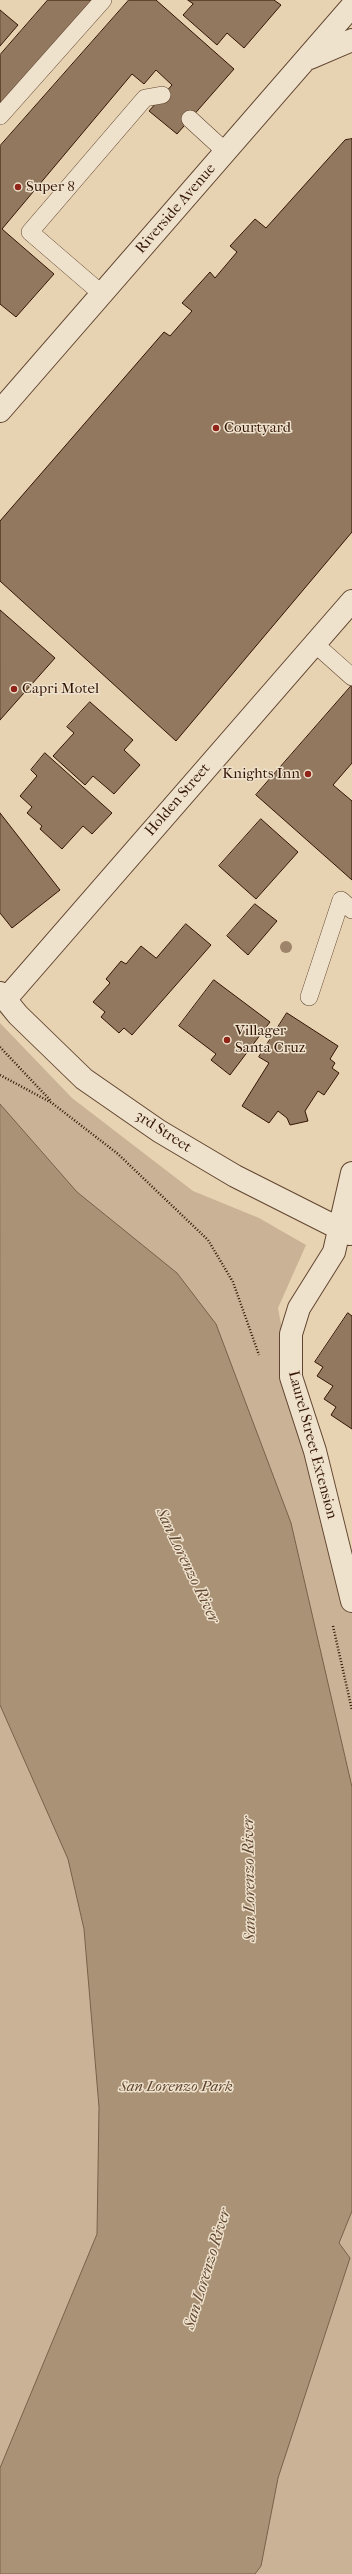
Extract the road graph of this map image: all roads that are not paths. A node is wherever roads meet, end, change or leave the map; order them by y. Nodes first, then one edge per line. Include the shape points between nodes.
1 (103, 0) edge
2 (352, 6) edge
3 (352, 40) edge
4 (305, 60) junction
5 (162, 95) dead end
6 (0, 116) edge
7 (190, 119) dead end
8 (226, 152) junction
9 (102, 294) junction
10 (0, 411) edge
11 (352, 601) edge
12 (315, 644) junction
13 (352, 678) edge
14 (352, 910) edge
15 (3, 996) edge
16 (309, 997) dead end
17 (352, 1173) edge
18 (345, 1231) edge
19 (352, 1601) edge

1 - 6 lane
2 - 4 street, Riverside Avenue
3 - 4 street
4 - 8 street, Riverside Avenue
5 - 9 lane via 145,98 30,232
7 - 8 lane
8 - 9 street, Riverside Avenue
9 - 10 street, Riverside Avenue
11 - 12 street, Holden Street
12 - 13 lane
12 - 15 street, Holden Street
14 - 16 lane via 341,900
15 - 18 street, 3rd Street via 84,1079 159,1131 235,1176
17 - 18 street, Laurel Street Extension
18 - 19 street, Laurel Street Extension via 299,1308 291,1334 292,1377 315,1451

